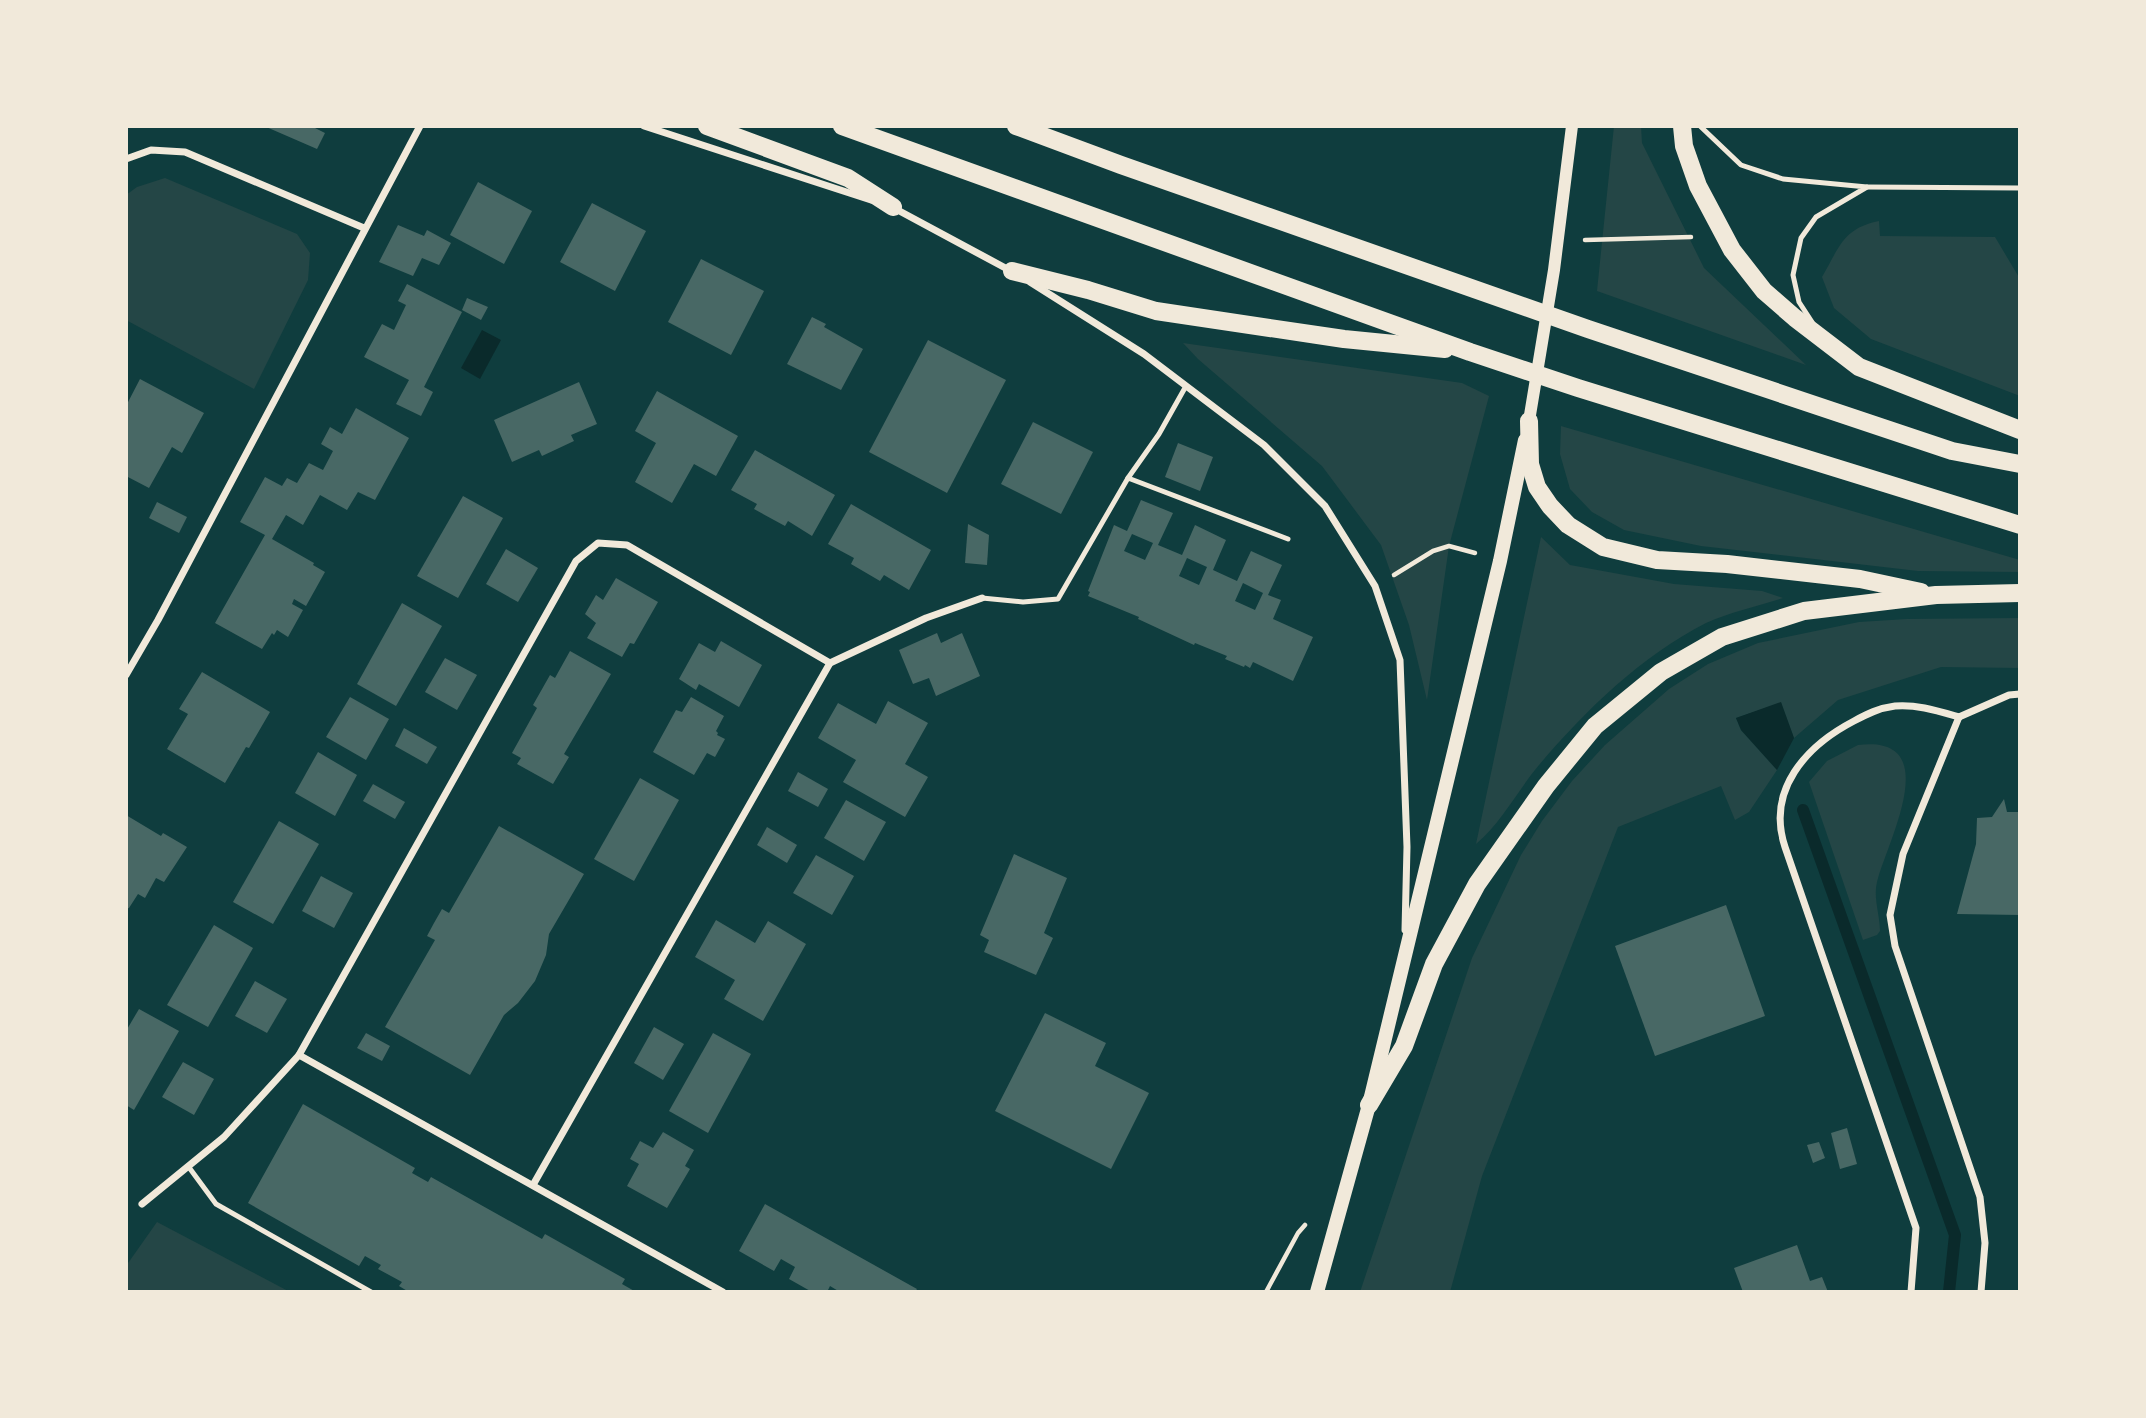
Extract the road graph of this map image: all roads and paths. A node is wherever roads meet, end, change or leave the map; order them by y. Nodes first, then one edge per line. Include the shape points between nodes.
1 (420, 126) edge
2 (643, 126) edge
3 (708, 126) edge
4 (842, 126) edge
5 (1016, 126) edge
6 (1572, 126) edge
7 (1682, 126) edge
8 (1700, 126) edge
9 (126, 159) edge
10 (1867, 187) junction
11 (2020, 188) edge
12 (893, 207) junction
13 (364, 228) junction
14 (1701, 237) dead end
15 (1557, 248) junction
16 (1012, 271) junction
17 (1823, 340) junction
18 (1470, 352) junction
19 (1186, 386) junction
20 (1529, 421) junction
21 (2020, 430) edge
22 (2020, 464) edge
23 (1128, 478) junction
24 (2020, 524) edge
25 (1288, 539) dead end
26 (1500, 561) junction
27 (1375, 586) junction
28 (2020, 593) edge
29 (1936, 595) junction
30 (982, 598) joint
31 (830, 663) junction
32 (126, 675) edge
33 (2020, 694) edge
34 (1959, 717) junction
35 (1405, 956) junction
36 (299, 1055) junction
37 (1369, 1105) junction
38 (188, 1166) junction
39 (533, 1185) junction
40 (142, 1204) dead end
41 (371, 1292) edge
42 (723, 1292) edge
43 (1317, 1292) edge
44 (1911, 1292) edge
45 (1980, 1292) edge

1 - 13 street
2 - 12 street
3 - 12 main road via 848,178
4 - 18 main road
5 - 22 main road via 1588,329 1952,451
6 - 15 street
7 - 17 main road via 1698,186 1732,250 1764,291
8 - 10 lane via 1741,165 1783,179
9 - 13 street via 151,150 185,152
10 - 11 lane
10 - 17 lane via 1816,217 1801,238 1793,275 1798,302
12 - 16 street
13 - 32 street
14 - 15 path via 1588,239
15 - 20 street
16 - 18 main road via 1156,312 1344,340
16 - 19 street via 1144,354
17 - 21 main road via 1859,368
18 - 24 main road
19 - 23 lane
19 - 27 street via 1264,445 1325,506
20 - 26 main road
20 - 29 main road via 1530,464 1537,487 1568,525 1603,547 1657,560 1860,579
23 - 25 lane
23 - 30 lane via 1058,599
26 - 27 path via 1449,546
26 - 35 main road
27 - 35 street via 1400,660 1407,847
28 - 29 main road
29 - 37 main road via 1804,611 1722,637 1661,672 1595,726 1477,884 1434,964 1404,1046
30 - 31 street via 926,618
31 - 36 street via 626,545 598,543 576,561
31 - 39 street
33 - 34 street
34 - 44 street via 1897,706 1877,710 1826,736 1804,757 1790,780 1779,819 1784,847 1916,1228
34 - 45 street via 1903,854 1890,915 1895,946 1980,1198 1985,1243
35 - 37 main road
36 - 38 street via 224,1136
36 - 39 street
37 - 43 main road
38 - 40 street
38 - 41 lane via 216,1204
39 - 42 street

